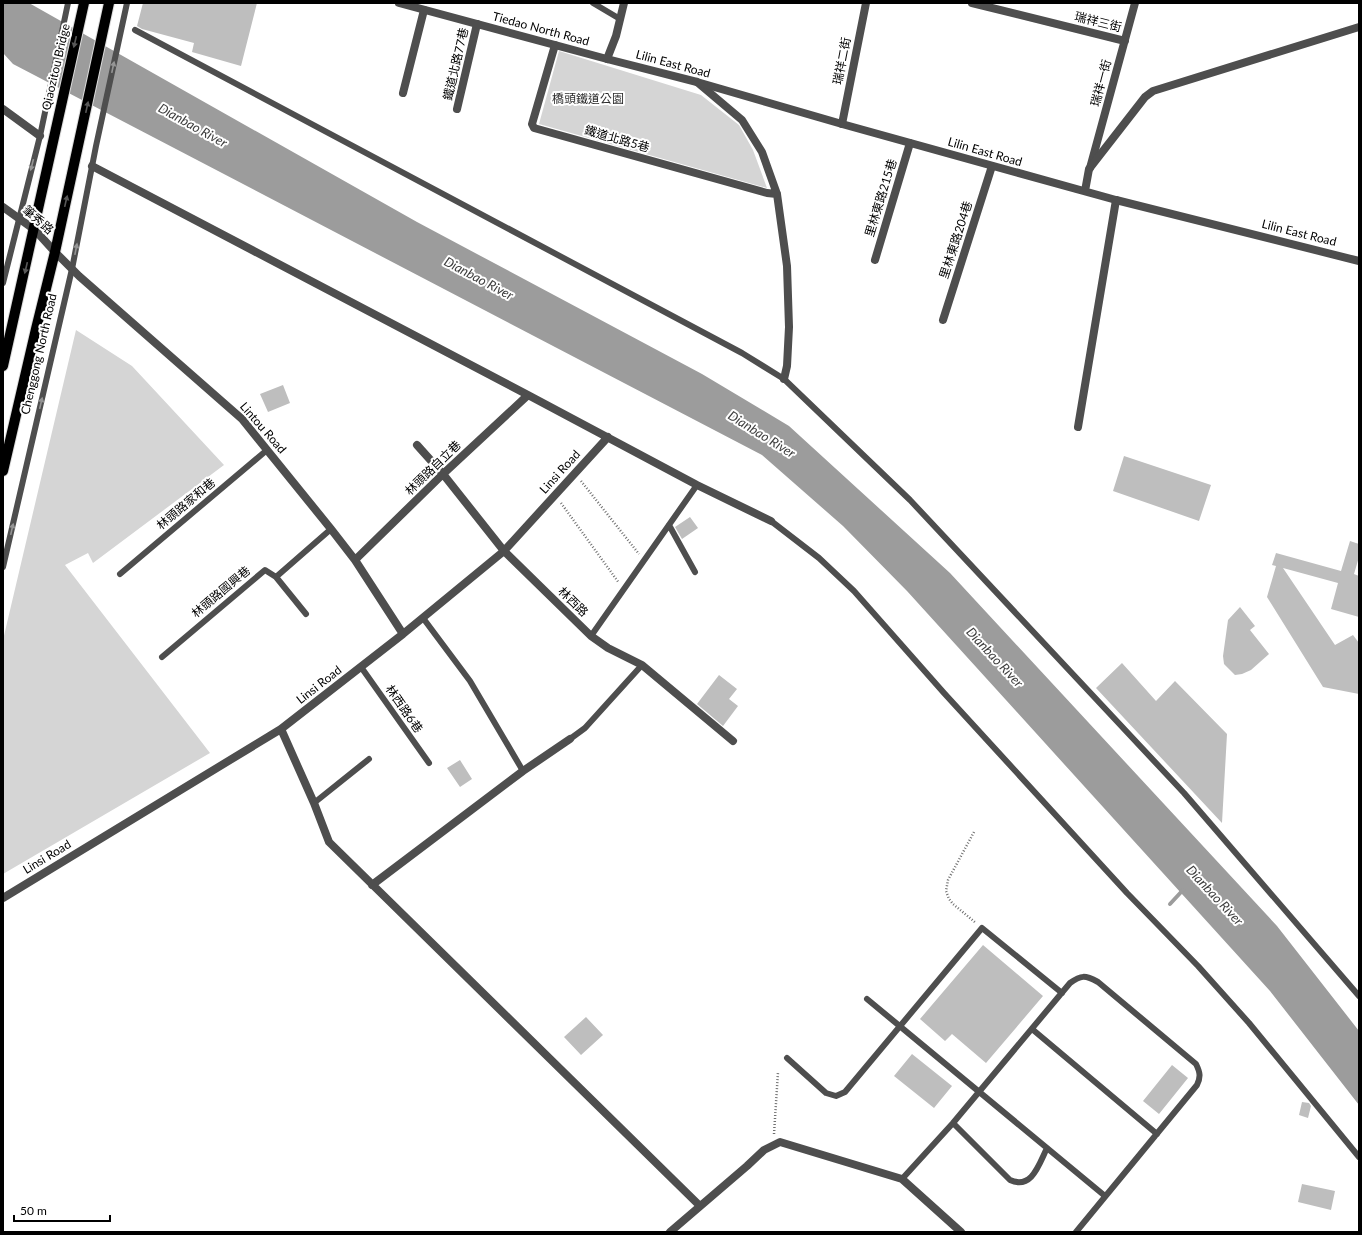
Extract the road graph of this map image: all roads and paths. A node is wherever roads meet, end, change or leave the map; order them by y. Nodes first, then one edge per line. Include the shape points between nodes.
1 (68, 3) edge
2 (109, 3) edge
3 (127, 3) edge
4 (399, 3) edge
5 (593, 3) edge
6 (624, 3) edge
7 (866, 3) edge
8 (972, 3) edge
9 (1135, 3) edge
10 (84, 4) edge
11 (424, 10) junction
12 (620, 19) junction
13 (477, 24) junction
14 (1359, 27) edge
15 (135, 30) dead end
16 (1125, 41) junction
17 (554, 45) junction
18 (607, 59) junction
19 (697, 82) junction
20 (403, 94) dead end
21 (3, 109) edge
22 (457, 109) dead end
23 (842, 124) junction
24 (40, 136) junction
25 (910, 143) junction
26 (92, 166) junction
27 (992, 166) junction
28 (1089, 169) junction
29 (1085, 192) junction
30 (777, 194) junction
31 (1116, 200) junction
32 (3, 207) edge
33 (18, 218) junction
34 (35, 230) junction
35 (55, 252) junction
36 (875, 260) dead end
37 (1359, 261) edge
38 (72, 269) junction
39 (3, 283) edge
40 (942, 320) dead end
41 (3, 366) edge
42 (784, 379) junction
43 (528, 395) junction
44 (1078, 426) dead end
45 (608, 437) junction
46 (417, 445) dead end
47 (267, 450) junction
48 (3, 472) edge
49 (575, 473) junction
50 (443, 474) junction
51 (697, 485) junction
52 (555, 495) junction
53 (771, 520) joint
54 (669, 525) junction
55 (331, 529) junction
56 (504, 552) junction
57 (355, 560) junction
58 (644, 561) junction
59 (3, 567) edge
60 (695, 572) dead end
61 (120, 574) dead end
62 (276, 577) junction
63 (624, 590) junction
64 (306, 614) dead end
65 (423, 618) junction
66 (403, 634) junction
67 (591, 636) junction
68 (162, 657) dead end
69 (642, 665) junction
70 (361, 667) junction
71 (282, 729) junction
72 (570, 739) joint
73 (733, 741) dead end
74 (370, 759) dead end
75 (429, 763) dead end
76 (523, 771) junction
77 (314, 803) junction
78 (974, 832) dead end
79 (372, 885) junction
80 (3, 898) edge
81 (982, 928) junction
82 (1062, 993) junction
83 (1359, 996) edge
84 (867, 999) dead end
85 (901, 1027) junction
86 (1032, 1029) junction
87 (787, 1058) dead end
88 (778, 1072) dead end
89 (979, 1092) junction
90 (953, 1123) junction
91 (1157, 1134) junction
92 (774, 1145) junction
93 (1047, 1148) junction
94 (1359, 1157) edge
95 (902, 1179) junction
96 (1105, 1196) junction
97 (700, 1206) junction
98 (670, 1232) edge
99 (961, 1232) edge
100 (1076, 1232) edge

1 - 24 lane, Qiaozitou Bridge
35 -> 2 main road, Chenggong North Road
26 -> 3 lane, Chenggong North Road
4 - 11 street, Tiedao North Road
5 - 12 lane
6 - 12 street
7 - 23 street, 瑞祥二街
8 - 16 street, 瑞祥三街
9 - 16 street, 瑞祥一街
10 -> 34 main road, Qiaozitou Bridge
11 - 13 street, Tiedao North Road
11 - 20 street
12 - 18 street
13 - 17 street, Tiedao North Road
13 - 22 street, 鐵道北路77巷
14 - 28 street via 1153,91 1145,97
15 - 42 lane via 742,353
16 - 28 street, 瑞祥一街
17 - 18 street, Tiedao North Road
17 - 30 street, 鐵道北路5巷 via 532,124 534,128
18 - 19 street, Lilin East Road
19 - 23 street, Lilin East Road
19 - 30 street via 742,120 762,152
21 - 24 street
23 - 25 street, Lilin East Road
24 -> 33 lane
25 - 27 street, Lilin East Road
25 - 36 street, 里林東路215巷
38 -> 26 lane, Chenggong North Road
26 - 43 street
27 - 29 street, Lilin East Road
27 - 40 street, 里林東路204巷
28 - 29 street, 瑞祥一街
29 - 31 street, Lilin East Road
30 - 42 street via 787,266 789,327
31 - 37 street, Lilin East Road
31 - 44 street
32 - 33 street, 筆秀路
33 - 34 street, 筆秀路
33 - 39 lane
34 - 35 street, 筆秀路
34 -> 41 main road
35 - 38 street, Lintou Road
35 - 48 main road, Chenggong North Road
38 - 47 street, Lintou Road via 242,419
59 -> 38 lane, Chenggong North Road
42 - 83 lane via 910,500 1184,793
43 - 45 street
43 - 50 street, 林頭路自立巷
45 - 49 street, Linsi Road
45 - 51 street
46 - 50 street, 林西路
47 - 55 street, Lintou Road
47 - 61 lane, 林頭路家和巷
49 - 52 street, Linsi Road
49 - 58 path
50 - 56 street, 林西路
50 - 57 street, 林頭路自立巷
51 - 53 street
51 - 54 lane, 林西路
52 - 56 street, Linsi Road
52 - 63 path
53 - 94 lane via 819,558 854,591 944,693 1214,983
54 - 58 lane, 林西路
54 - 60 lane
55 - 57 street, Lintou Road
55 - 62 lane
56 - 65 street, Linsi Road
56 - 67 street, 林西路
57 - 66 street, Lintou Road
58 - 63 lane, 林西路
62 - 64 lane
62 - 68 lane, 林頭路國興巷 via 265,570
63 - 67 lane, 林西路
65 - 66 street, Linsi Road
65 - 76 lane via 470,680
66 - 70 street, Linsi Road
67 - 69 street via 608,648
69 - 72 lane via 585,728
69 - 73 street
70 - 71 street, Linsi Road
70 - 75 lane, 林西路6巷
71 - 77 street
71 - 80 street, Linsi Road
72 - 76 street
74 - 77 lane
76 - 79 street
77 - 79 street via 329,842
78 - 81 path via 948,880 946,891 953,904
79 - 97 street
81 - 82 lane
81 - 85 lane
82 - 86 lane
82 - 91 lane via 1078,977 1088,976 1196,1064 1200,1072 1197,1084
84 - 85 lane
85 - 87 lane via 845,1092 836,1096 826,1093
85 - 89 lane
86 - 89 lane
86 - 91 lane
88 - 92 path
89 - 90 lane
89 - 93 lane
90 - 93 lane via 1010,1180 1017,1183 1033,1176
90 - 95 lane
91 - 96 lane
92 - 95 street via 780,1142
92 - 97 street via 764,1150
93 - 96 lane
95 - 99 street
96 - 100 lane
97 - 98 street

